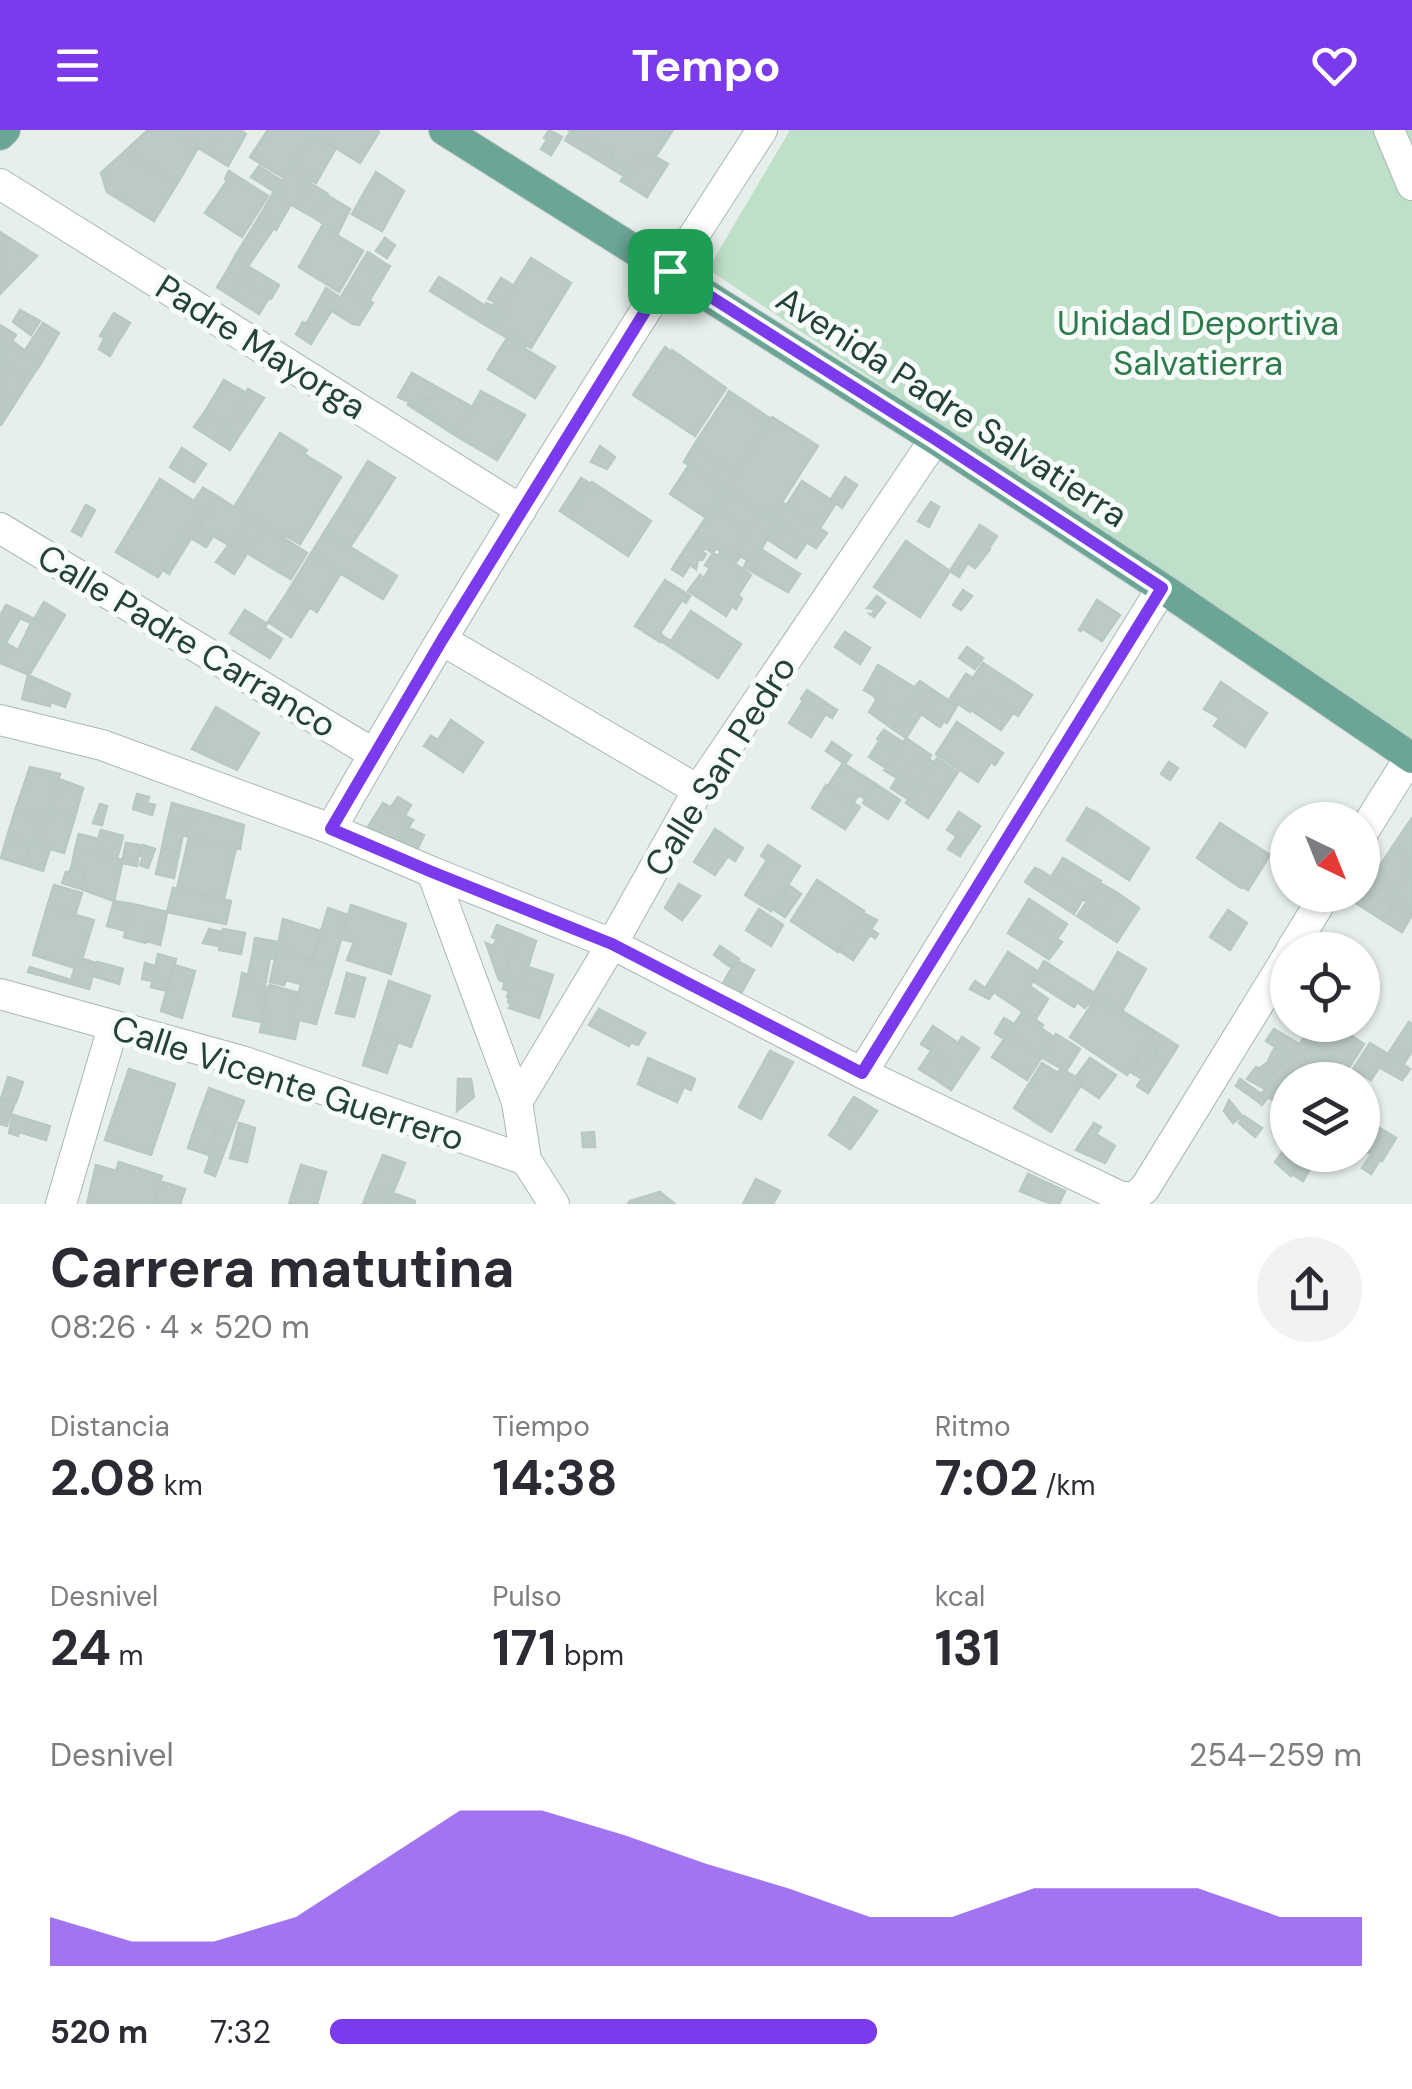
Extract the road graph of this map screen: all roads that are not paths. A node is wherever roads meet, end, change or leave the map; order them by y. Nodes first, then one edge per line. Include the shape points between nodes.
1 (444, 130) edge
2 (762, 130) edge
3 (1389, 130) edge
4 (0, 184) edge
5 (1412, 185) edge
6 (670, 271) junction
7 (935, 439) junction
8 (521, 510) junction
9 (0, 528) edge
10 (1162, 588) junction
11 (442, 640) junction
12 (0, 720) edge
13 (374, 754) junction
14 (1411, 757) edge
15 (698, 790) junction
16 (1380, 806) edge
17 (331, 829) junction
18 (432, 872) junction
19 (612, 944) junction
20 (1270, 984) edge
21 (0, 994) edge
22 (113, 1027) junction
23 (862, 1073) junction
24 (518, 1102) junction
25 (526, 1160) junction
26 (62, 1204) edge
27 (554, 1204) edge

1 - 6 main road, Avenida Padre Salvatierra
2 - 6 street
3 - 5 street
4 - 8 street, Padre Mayorga
6 - 7 main road, Avenida Padre Salvatierra
6 - 8 street
7 - 10 main road, Avenida Padre Salvatierra
7 - 15 street, Calle San Pedro
8 - 11 street
9 - 13 street, Calle Padre Carranco
10 - 14 main road, Avenida Padre Salvatierra
10 - 23 street
11 - 13 street
11 - 15 street
12 - 17 street via 102,745
13 - 17 street
14 - 16 street
15 - 19 street, Calle San Pedro
17 - 18 street
18 - 19 street
18 - 24 street
19 - 23 street
19 - 24 street, Calle San Pedro
20 - 23 street via 1135,1197 1121,1197
21 - 22 street, Calle Vicente Guerrero
22 - 25 street, Calle Vicente Guerrero via 245,1062
22 - 26 street
24 - 25 street
25 - 27 street

